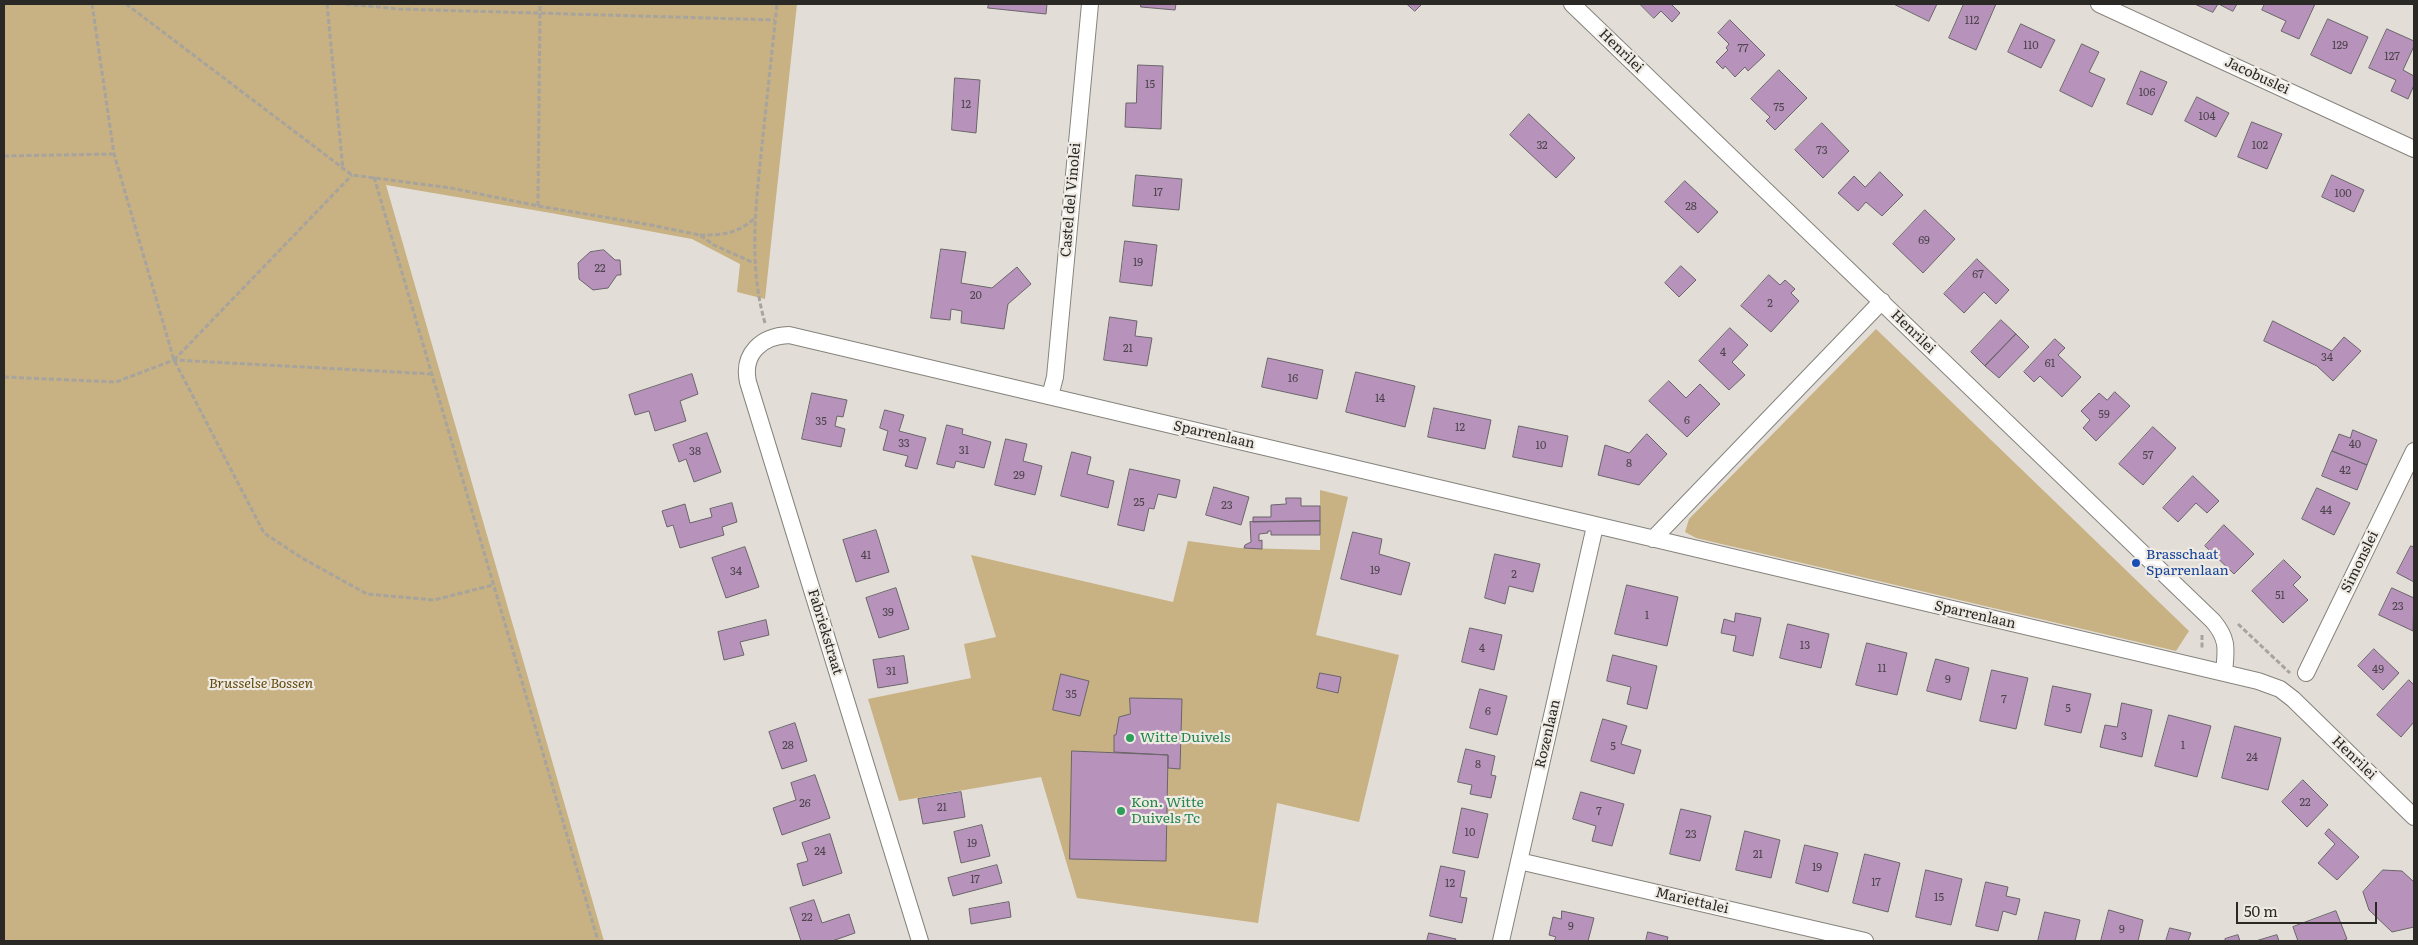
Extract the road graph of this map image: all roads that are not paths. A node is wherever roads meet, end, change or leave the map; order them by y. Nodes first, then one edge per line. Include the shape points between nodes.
1 (1090, 4) edge
2 (1572, 4) edge
3 (2099, 4) edge
4 (2414, 149) edge
5 (1882, 301) junction
6 (776, 335) joint
7 (1050, 396) junction
8 (2414, 452) edge
9 (1595, 526) junction
10 (1653, 539) junction
11 (2306, 673) dead end
12 (2224, 674) junction
13 (2293, 700) joint
14 (2414, 817) edge
15 (1519, 860) junction
16 (920, 941) edge
17 (1501, 941) edge
18 (1865, 941) edge

1 - 7 street, Castel del Vinolei via 1055,378
2 - 5 street, Henrilei
3 - 4 street, Jacobuslei
5 - 10 street
5 - 12 street, Henrilei via 2213,621 2226,641
6 - 7 street, Sparrenlaan via 789,335
6 - 16 street, Fabriekstraat via 762,341 749,356 748,382
7 - 9 street, Sparrenlaan
8 - 11 street, Simonslei
9 - 10 street, Sparrenlaan
9 - 15 street, Rozenlaan
10 - 12 street, Sparrenlaan
12 - 13 street, Sparrenlaan via 2280,689
13 - 14 street, Henrilei
15 - 17 street, Rozenlaan
15 - 18 street, Mariettalei

